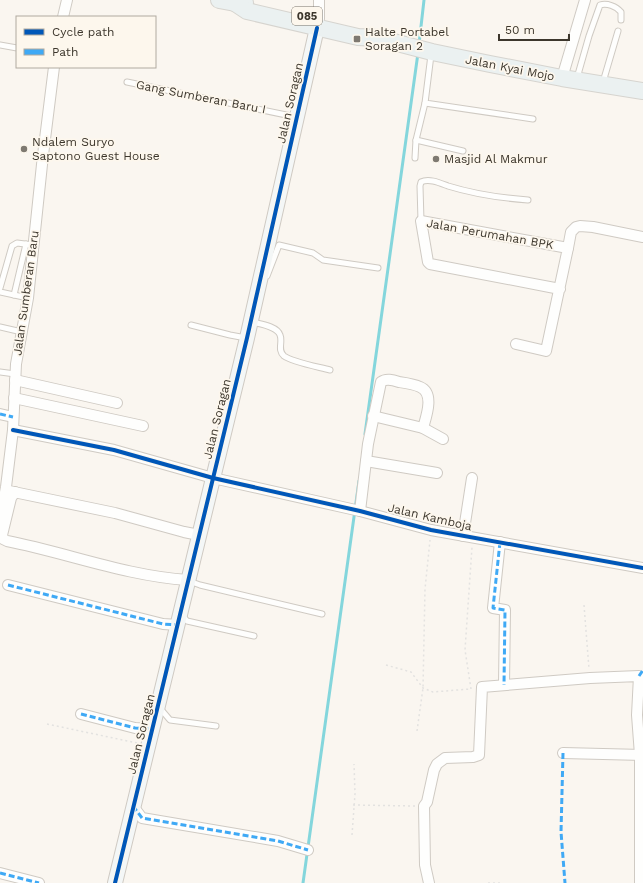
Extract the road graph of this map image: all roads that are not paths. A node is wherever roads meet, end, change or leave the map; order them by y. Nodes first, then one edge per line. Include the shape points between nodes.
1 (67, 0) edge
2 (320, 0) edge
3 (585, 0) edge
4 (227, 2) edge
5 (63, 16) edge
6 (621, 20) dead end
7 (318, 24) junction
8 (618, 31) dead end
9 (0, 45) edge
10 (16, 48) edge
11 (425, 50) junction
12 (54, 68) edge
13 (569, 80) junction
14 (127, 82) dead end
15 (602, 85) junction
16 (643, 92) edge
17 (425, 102) junction
18 (298, 117) junction
19 (533, 119) dead end
20 (416, 140) junction
21 (463, 151) dead end
22 (415, 158) dead end
23 (528, 200) dead end
24 (421, 221) junction
25 (643, 237) edge
26 (29, 244) junction
27 (568, 248) junction
28 (378, 268) dead end
29 (0, 288) edge
30 (560, 289) junction
31 (0, 292) edge
32 (16, 295) junction
33 (28, 298) junction
34 (251, 321) junction
35 (191, 324) dead end
36 (0, 327) edge
37 (22, 332) junction
38 (247, 338) junction
39 (516, 344) dead end
40 (330, 370) dead end
41 (0, 372) edge
42 (15, 377) junction
43 (14, 398) junction
44 (117, 403) dead end
45 (0, 414) edge
46 (373, 416) junction
47 (13, 417) junction
48 (143, 426) dead end
49 (423, 428) junction
50 (13, 430) junction
51 (443, 439) dead end
52 (366, 461) junction
53 (437, 473) dead end
54 (213, 478) junction
55 (472, 478) dead end
56 (6, 489) edge
57 (354, 510) junction
58 (0, 520) edge
59 (200, 535) junction
60 (468, 537) junction
61 (500, 542) junction
62 (643, 568) edge
63 (188, 580) junction
64 (8, 585) dead end
65 (322, 614) dead end
66 (179, 619) junction
67 (254, 636) dead end
68 (504, 685) junction
69 (158, 705) junction
70 (81, 714) dead end
71 (216, 726) dead end
72 (152, 729) junction
73 (563, 753) dead end
74 (641, 755) edge
75 (133, 806) junction
76 (642, 826) edge
77 (308, 850) dead end
78 (0, 873) edge
79 (39, 883) edge
80 (115, 883) edge
81 (429, 883) edge
82 (640, 883) edge

1 - 5 street
2 - 7 street
3 - 13 street
4 - 7 main road, 085 via 249,3
6 - 13 lane via 618,7 606,4 600,6
7 - 11 main road, Jalan Kyai Mojo / 085 via 361,28 378,38
7 - 18 street, Jalan Soragan
8 - 15 lane
9 - 10 lane
11 - 13 main road, Jalan Kyai Mojo
11 - 17 lane
12 - 26 street, Jalan Sumberan Baru
13 - 15 main road, Jalan Kyai Mojo
14 - 18 lane, Gang Sumberan Baru I
15 - 16 main road, Jalan Kyai Mojo
17 - 19 lane
17 - 20 lane
18 - 34 street, Jalan Soragan
20 - 21 lane
20 - 22 lane
23 - 24 lane via 470,192 432,180 423,181 420,186
24 - 27 street, Jalan Perumahan BPK
24 - 30 street, Jalan Perumahan BPK via 430,264
25 - 27 street, Jalan Perumahan BPK via 580,226 571,232
26 - 29 lane via 17,243 12,246
26 - 32 lane
26 - 33 street, Jalan Sumberan Baru
27 - 30 street, Jalan Perumahan BPK
28 - 34 lane via 322,260 313,253 279,245
30 - 39 street, Jalan Perumahan BPK via 546,351
31 - 32 lane
32 - 33 lane
33 - 37 street, Jalan Sumberan Baru
34 - 38 street, Jalan Soragan
34 - 40 lane via 278,331 280,351 284,356
35 - 38 lane
36 - 37 lane
37 - 42 street, Jalan Sumberan Baru
38 - 54 street, Jalan Soragan
41 - 42 lane
42 - 43 street, Jalan Sumberan Baru
42 - 44 street
43 - 47 street, Jalan Sumberan Baru
43 - 48 street
45 - 47 street
46 - 49 street
46 - 49 street via 382,380 420,386 428,400
46 - 52 street
47 - 50 street, Jalan Sumberan Baru
49 - 51 street
50 - 54 street, Jalan Kamboja via 114,450
50 - 56 street, Jalan Sumberan Baru
52 - 53 street
52 - 57 street
54 - 57 street, Jalan Kamboja
54 - 59 street, Jalan Soragan
55 - 60 street
56 - 58 street, Jalan Sumberan Baru
56 - 59 street
56 - 63 street via 11,498 3,539 127,571
57 - 60 street, Jalan Kamboja
59 - 63 street, Jalan Soragan
60 - 61 street, Jalan Kamboja
61 - 62 street, Jalan Kamboja
61 - 68 street via 493,608 505,610
63 - 65 lane
63 - 66 street, Jalan Soragan
64 - 66 street via 163,624
66 - 67 lane
66 - 69 street, Jalan Soragan
68 - 74 street via 640,676 637,715
68 - 81 street via 482,687 479,755 445,758 434,770 424,806 424,860
69 - 71 lane via 170,720
69 - 72 street, Jalan Soragan
70 - 72 street via 135,728
72 - 75 street, Jalan Soragan
73 - 74 street
74 - 76 street
75 - 77 street via 142,818 278,841
75 - 80 street, Jalan Soragan
76 - 82 street
78 - 79 street

